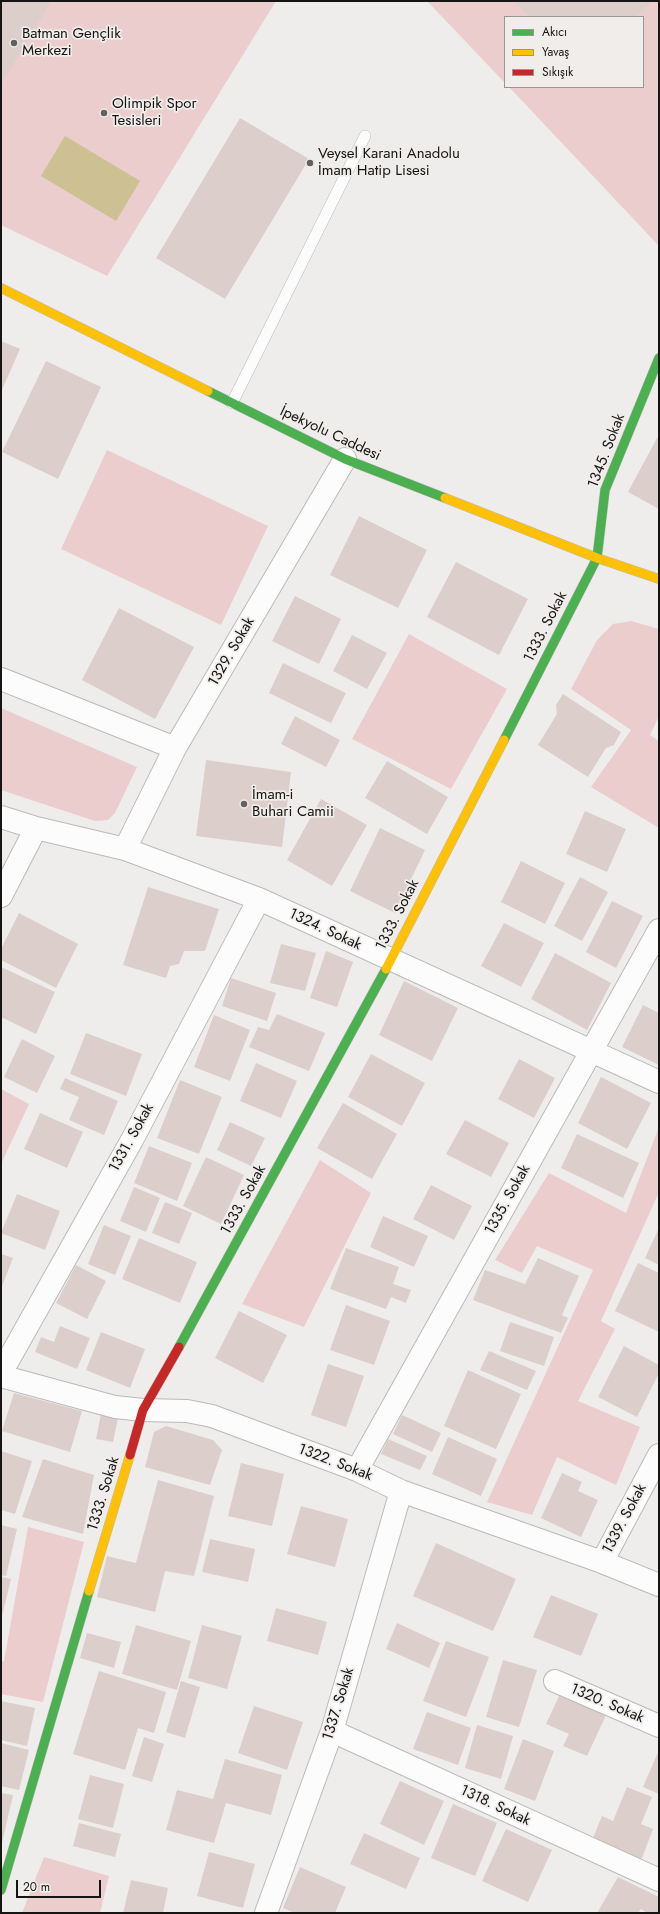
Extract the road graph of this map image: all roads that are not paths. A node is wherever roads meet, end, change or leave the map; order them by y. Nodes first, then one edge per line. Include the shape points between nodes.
1 (365, 136) dead end
2 (1, 288) edge
3 (659, 358) edge
4 (232, 403) junction
5 (345, 459) junction
6 (597, 558) junction
7 (659, 579) edge
8 (1, 679) edge
9 (175, 748) junction
10 (1, 817) edge
11 (36, 828) junction
12 (125, 850) junction
13 (1, 896) edge
14 (259, 899) junction
15 (659, 930) edge
16 (390, 960) junction
17 (592, 1052) junction
18 (659, 1082) edge
19 (1, 1374) edge
20 (143, 1410) junction
21 (659, 1455) edge
22 (357, 1470) junction
23 (401, 1491) junction
24 (602, 1562) junction
25 (659, 1585) edge
26 (555, 1681) dead end
27 (659, 1726) edge
28 (332, 1731) junction
29 (659, 1880) edge
30 (1, 1890) edge
31 (266, 1913) edge

1 - 4 lane
2 - 4 street, İpekyolu Caddesi
3 - 6 street, 1345. Sokak via 606,490
4 - 5 street, İpekyolu Caddesi
5 - 6 street, İpekyolu Caddesi
5 - 9 street, 1329. Sokak
6 - 7 street, İpekyolu Caddesi
6 - 16 street, 1333. Sokak
8 - 9 street
9 - 12 street, 1329. Sokak
10 - 11 street, 1324. Sokak
11 - 12 street, 1324. Sokak
11 - 13 street
12 - 14 street, 1324. Sokak
14 - 16 street, 1324. Sokak
14 - 19 street, 1331. Sokak via 132,1140
15 - 17 street, 1335. Sokak
16 - 17 street, 1324. Sokak
16 - 20 street, 1333. Sokak
17 - 18 street, 1324. Sokak
17 - 22 street, 1335. Sokak
19 - 20 street, 1322. Sokak via 115,1407
20 - 22 street, 1322. Sokak via 187,1411 212,1416
20 - 30 street, 1333. Sokak
21 - 24 street, 1339. Sokak
22 - 23 street, 1322. Sokak
23 - 24 street, 1322. Sokak
23 - 28 street, 1337. Sokak
24 - 25 street, 1322. Sokak
26 - 27 street, 1320. Sokak
28 - 29 street, 1318. Sokak
28 - 31 street, 1337. Sokak

